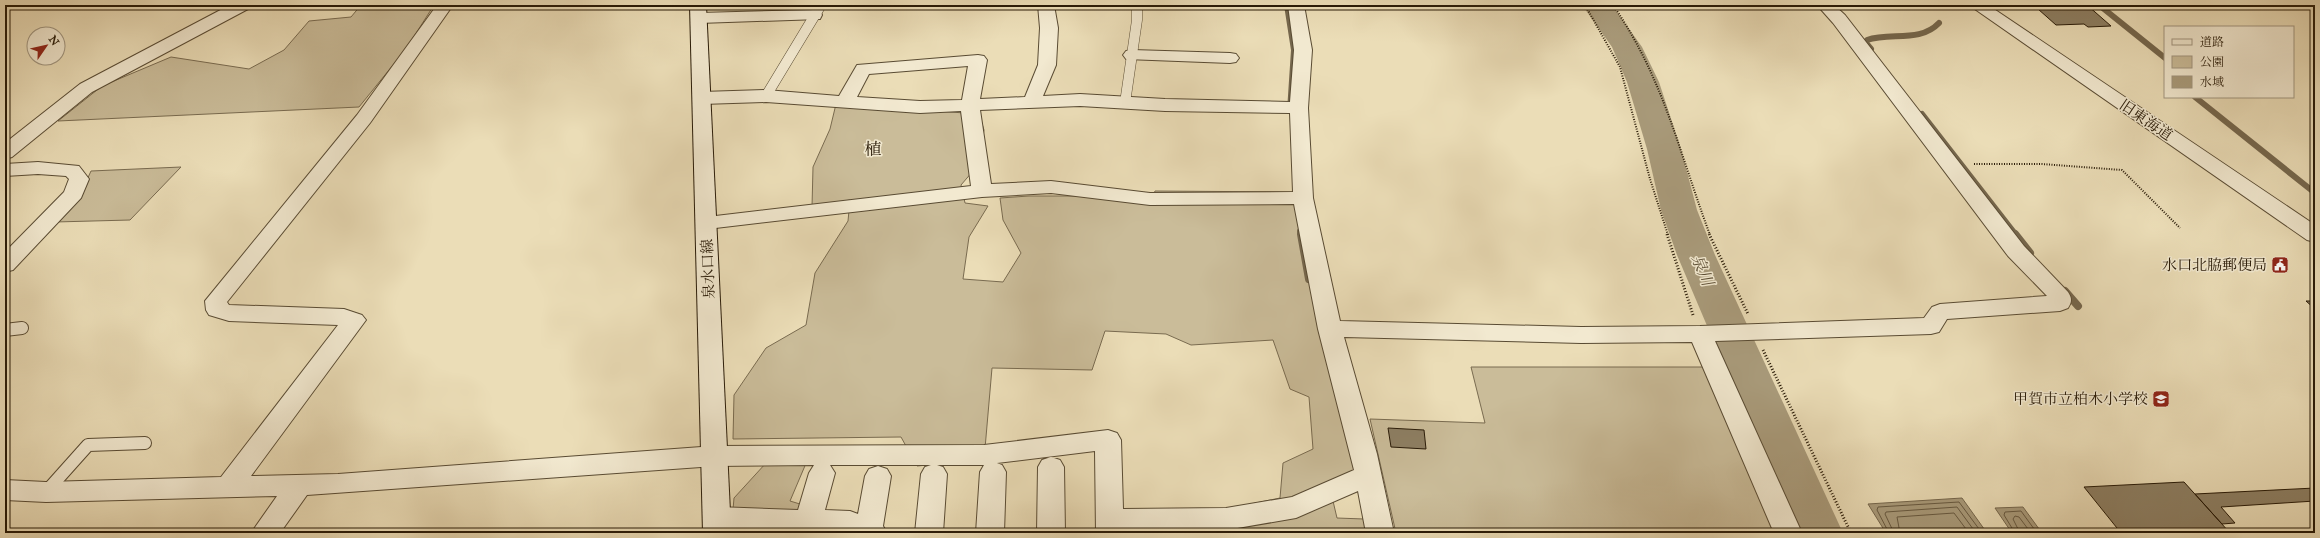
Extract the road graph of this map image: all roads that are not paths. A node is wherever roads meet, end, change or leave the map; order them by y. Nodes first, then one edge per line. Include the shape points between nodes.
1 (242, 5) edge
2 (445, 5) edge
3 (1046, 5) edge
4 (1136, 5) edge
5 (1296, 5) edge
6 (1825, 5) edge
7 (1977, 5) edge
8 (817, 10) edge
9 (698, 12) edge
10 (1132, 55) junction
11 (1230, 58) dead end
12 (766, 96) junction
13 (702, 98) junction
14 (846, 100) junction
15 (1032, 101) junction
16 (1125, 103) junction
17 (970, 105) junction
18 (1299, 108) junction
19 (5, 153) edge
20 (5, 170) edge
21 (982, 190) junction
22 (1303, 198) junction
23 (707, 223) junction
24 (2315, 235) edge
25 (5, 265) edge
26 (22, 328) dead end
27 (1330, 329) junction
28 (5, 330) edge
29 (1708, 334) junction
30 (145, 443) dead end
31 (715, 456) junction
32 (1051, 468) dead end
33 (993, 472) dead end
34 (822, 473) dead end
35 (934, 474) dead end
36 (1368, 475) junction
37 (878, 476) dead end
38 (299, 486) junction
39 (227, 488) junction
40 (5, 490) edge
41 (46, 492) junction
42 (808, 520) junction
43 (717, 525) edge
44 (1110, 527) edge
45 (870, 532) edge
46 (265, 533) edge
47 (929, 533) edge
48 (990, 533) edge
49 (1051, 533) edge
50 (1380, 533) edge
51 (1788, 533) edge

1 - 19 street via 86,88
2 - 39 street via 426,36 362,122 216,301 217,310 229,314 344,317 354,320
3 - 15 street via 1049,28 1047,64
4 - 10 lane via 1137,20
5 - 18 street via 1303,50
6 - 29 street via 1839,19 2016,251 2060,297 2060,303 1940,312 1930,326
7 - 24 street, 旧東海道
8 - 9 street
8 - 12 lane
9 - 13 street, 泉水口線
10 - 11 street
10 - 16 lane
12 - 13 street
12 - 14 street
13 - 23 street, 泉水口線
14 - 17 street via 920,107
14 - 17 street via 863,69 978,60
15 - 16 street via 1080,100
15 - 17 street
16 - 18 street
17 - 21 street
18 - 22 street
20 - 25 street via 72,170 80,179 74,194
21 - 22 street via 1051,187 1150,199
21 - 23 street
22 - 27 street
23 - 31 street, 泉水口線
26 - 28 lane
27 - 29 street via 1581,335
27 - 36 street
29 - 51 street
30 - 41 lane via 88,445
31 - 38 street
31 - 43 street, 泉水口線
31 - 44 street via 984,455 1108,440
32 - 49 street
33 - 48 street
34 - 42 street
35 - 47 street
36 - 44 street via 1296,507 1226,519
36 - 50 street
37 - 45 street
38 - 39 street
38 - 46 street
39 - 41 street
40 - 41 street
42 - 43 street
42 - 45 street via 850,522

